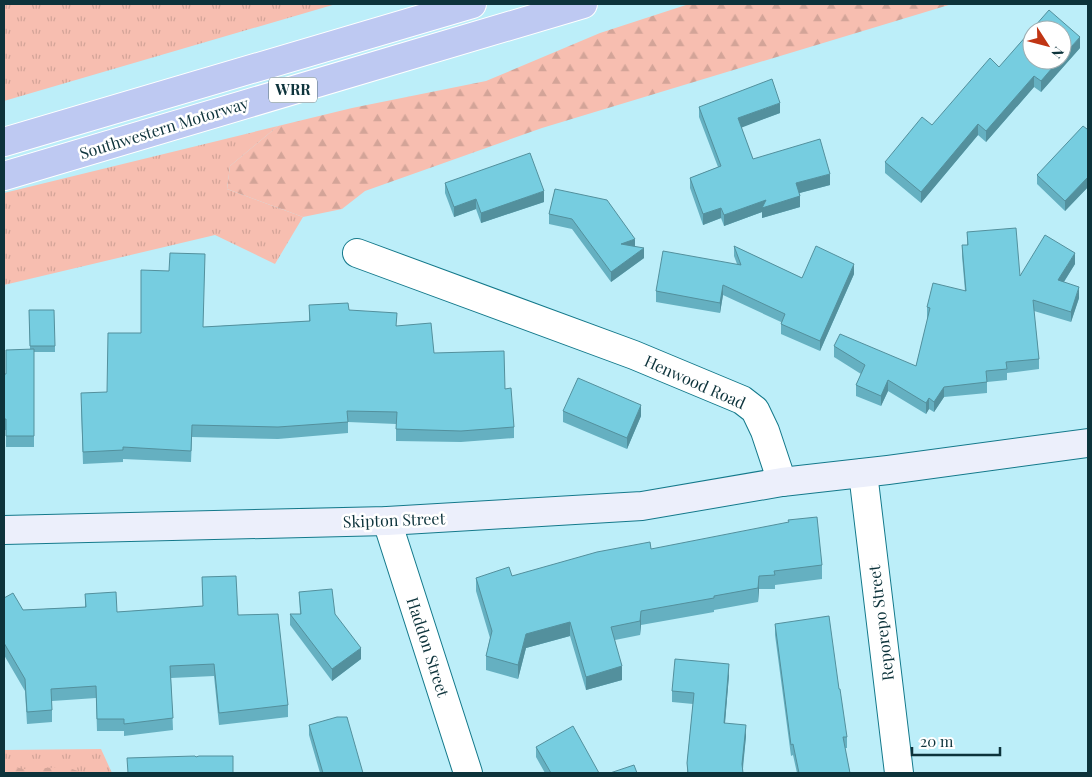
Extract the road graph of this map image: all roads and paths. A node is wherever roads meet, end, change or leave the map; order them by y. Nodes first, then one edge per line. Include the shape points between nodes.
1 (472, 4) edge
2 (582, 4) edge
3 (4, 142) edge
4 (4, 176) edge
5 (357, 253) dead end
6 (1088, 443) edge
7 (863, 473) junction
8 (782, 482) junction
9 (387, 521) junction
10 (4, 530) edge
11 (468, 773) edge
12 (899, 773) edge

1 - 3 highway, Southwestern Motorway / WRR
2 - 4 highway, Southwestern Motorway / WRR
5 - 8 street, Henwood Road via 634,355 742,400 755,410
6 - 7 main road
7 - 8 main road
7 - 12 street, Reporepo Street
8 - 9 main road, Skipton Street via 642,506
9 - 10 main road, Skipton Street
9 - 11 street, Haddon Street

